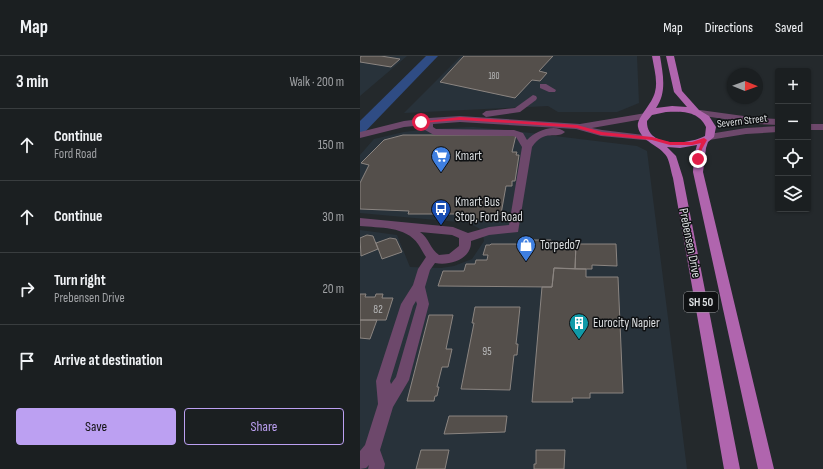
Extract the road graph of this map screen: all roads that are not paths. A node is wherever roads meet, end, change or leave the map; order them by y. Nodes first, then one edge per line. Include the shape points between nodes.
1 (656, 56) edge
2 (670, 56) edge
3 (543, 86) dead end
4 (552, 90) dead end
5 (533, 98) dead end
6 (697, 112) junction
7 (647, 115) junction
8 (460, 119) junction
9 (429, 121) junction
10 (775, 122) edge
11 (811, 122) edge
12 (823, 122) edge
13 (577, 126) junction
14 (811, 127) edge
15 (823, 127) edge
16 (775, 129) edge
17 (601, 133) junction
18 (360, 135) edge
19 (706, 138) junction
20 (654, 140) junction
21 (527, 147) junction
22 (360, 222) edge
23 (401, 227) junction
24 (446, 232) junction
25 (465, 239) junction
26 (430, 253) junction
27 (372, 450) junction
28 (360, 462) edge
29 (376, 469) edge
30 (732, 469) edge
31 (766, 469) edge

1 - 7 main road via 660,90 657,102
2 - 6 main road, SH 50 via 678,92
3 - 4 street
5 - 8 street via 517,110
6 - 7 main road via 670,109
6 - 10 street, Severn Street via 752,121
6 - 19 main road, SH 50 via 710,123 712,130
7 - 13 street via 616,122
7 - 20 main road, SH 50 via 642,121 642,127
8 - 9 street
8 - 13 street
9 - 18 street via 404,124
9 - 21 street via 428,128 434,132 514,133 520,135
11 - 12 street
13 - 17 street
14 - 15 street
16 - 19 street, Severn Street
17 - 20 street
17 - 21 street via 544,132 534,136
19 - 20 main road via 685,144
19 - 31 main road, Prebensen Drive / SH 50 via 700,149 698,172
20 - 30 main road, Prebensen Drive / SH 50 via 671,156 678,178
21 - 25 street via 514,229 494,229
22 - 23 street
23 - 24 street
23 - 26 street via 416,234
24 - 25 street via 458,233
24 - 26 street via 434,236 430,241
25 - 26 street via 464,248 456,256 444,260
26 - 27 street via 419,287 423,304 402,380 386,404
27 - 28 street
27 - 29 street via 377,464

